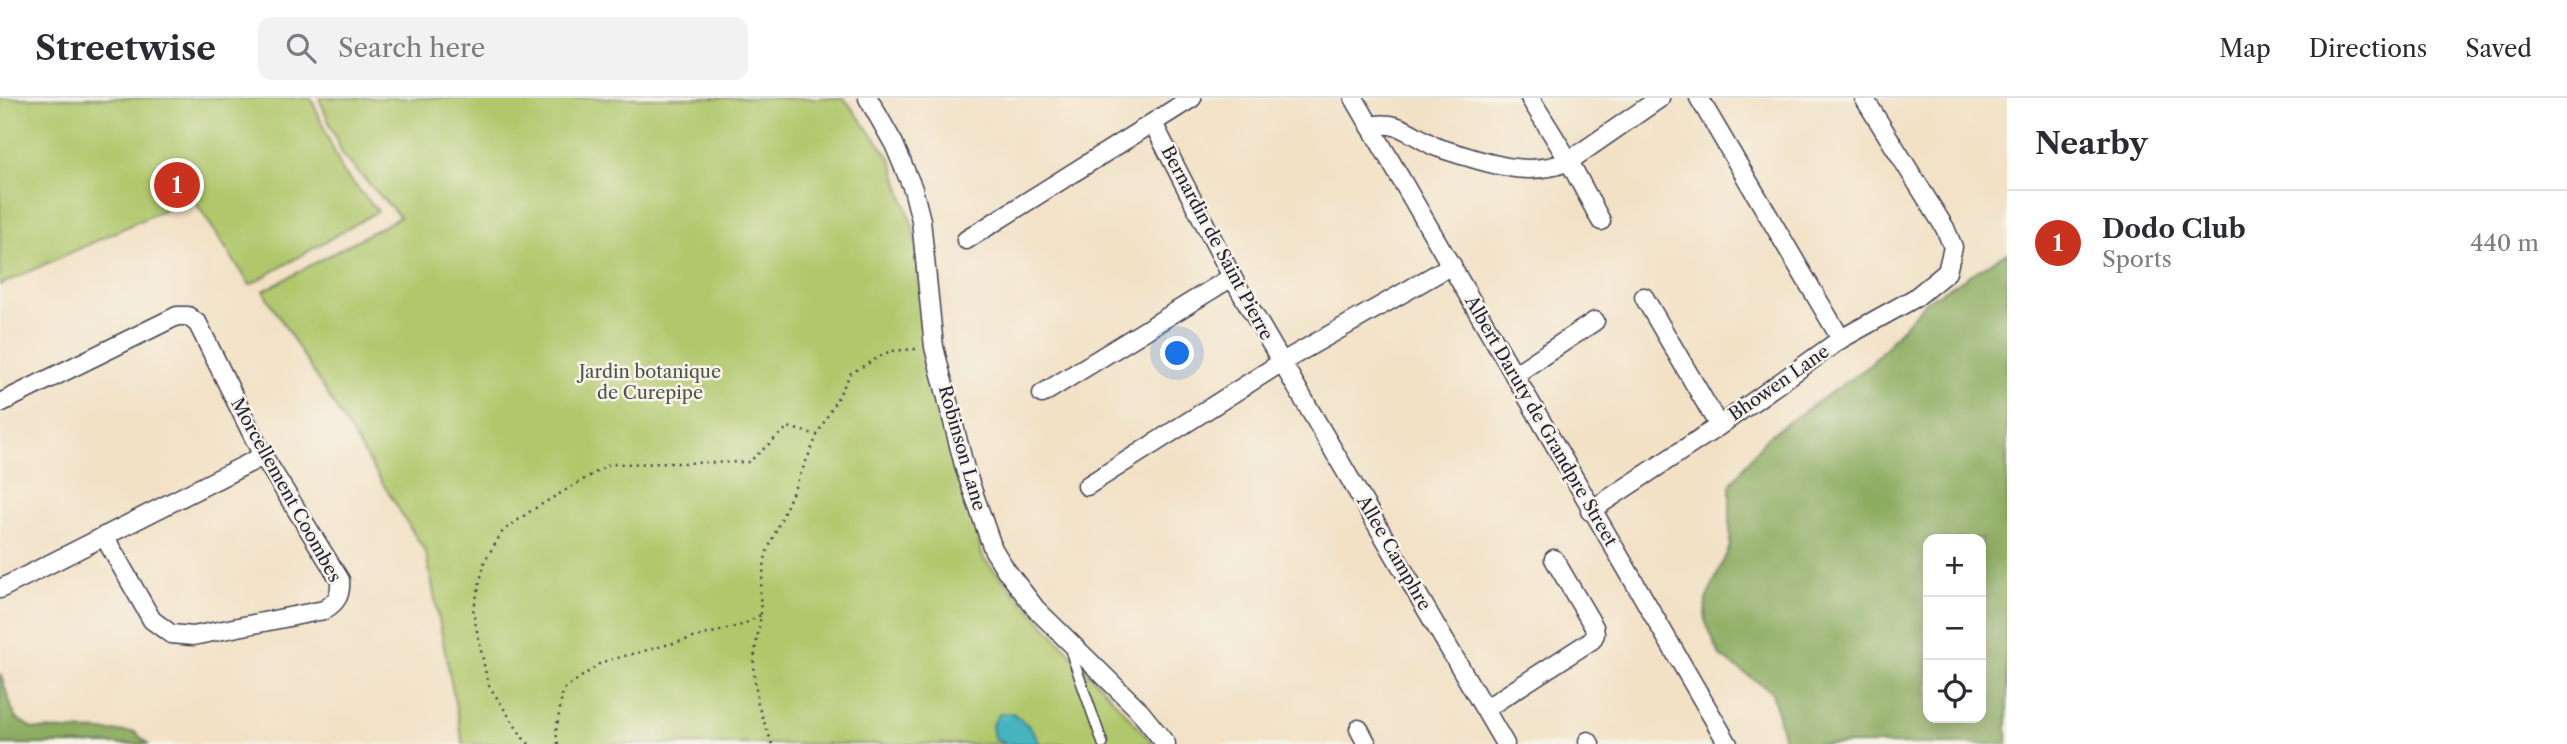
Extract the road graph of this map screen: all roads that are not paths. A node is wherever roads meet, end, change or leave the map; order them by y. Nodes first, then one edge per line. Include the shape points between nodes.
1 (869, 98) edge
2 (1192, 98) edge
3 (1354, 98) edge
4 (1531, 98) edge
5 (1660, 98) edge
6 (1699, 98) edge
7 (1864, 98) edge
8 (1153, 122) junction
9 (1370, 126) junction
10 (1569, 161) junction
11 (1601, 221) dead end
12 (966, 240) dead end
13 (1452, 265) junction
14 (1232, 277) junction
15 (1644, 297) dead end
16 (1595, 321) dead end
17 (1841, 339) junction
18 (1282, 362) junction
19 (1514, 375) junction
20 (1042, 394) dead end
21 (0, 402) edge
22 (1718, 426) junction
23 (263, 456) junction
24 (1087, 486) dead end
25 (1590, 510) junction
26 (104, 536) junction
27 (1554, 559) dead end
28 (0, 589) edge
29 (1072, 645) junction
30 (1485, 709) junction
31 (1104, 744) edge
32 (1166, 744) edge
33 (1505, 744) edge
34 (1728, 744) edge

1 - 29 street, Robinson Lane via 913,189 921,220 934,347 965,469 993,549 1036,609
2 - 8 street
3 - 9 street, Albert Daruty de Grandpre Street
4 - 10 street
5 - 10 street
6 - 17 street
7 - 17 street, Bhowen Lane via 1953,247 1947,272 1915,298
8 - 12 street
8 - 14 street, Bernardin de Saint Pierre
9 - 10 street via 1395,124 1436,147 1506,167 1538,169
9 - 13 street, Albert Daruty de Grandpre Street
10 - 11 street
13 - 18 street
13 - 19 street, Albert Daruty de Grandpre Street
14 - 18 street, Bernardin de Saint Pierre
14 - 20 street
15 - 22 street
16 - 19 street
17 - 22 street, Bhowen Lane
18 - 24 street
18 - 30 street, Allee Camphre
19 - 25 street, Albert Daruty de Grandpre Street
21 - 23 street, Morcellement Coombes via 177,316 188,316 198,324
22 - 25 street, Bhowen Lane
23 - 26 street
23 - 26 street, Morcellement Coombes via 340,580 335,604 324,610 192,636 171,634 152,620
25 - 34 street, Albert Daruty de Grandpre Street
26 - 28 street
27 - 30 street via 1595,634
29 - 31 lane
29 - 32 street, Robinson Lane via 1137,708
30 - 33 street, Allee Camphre

